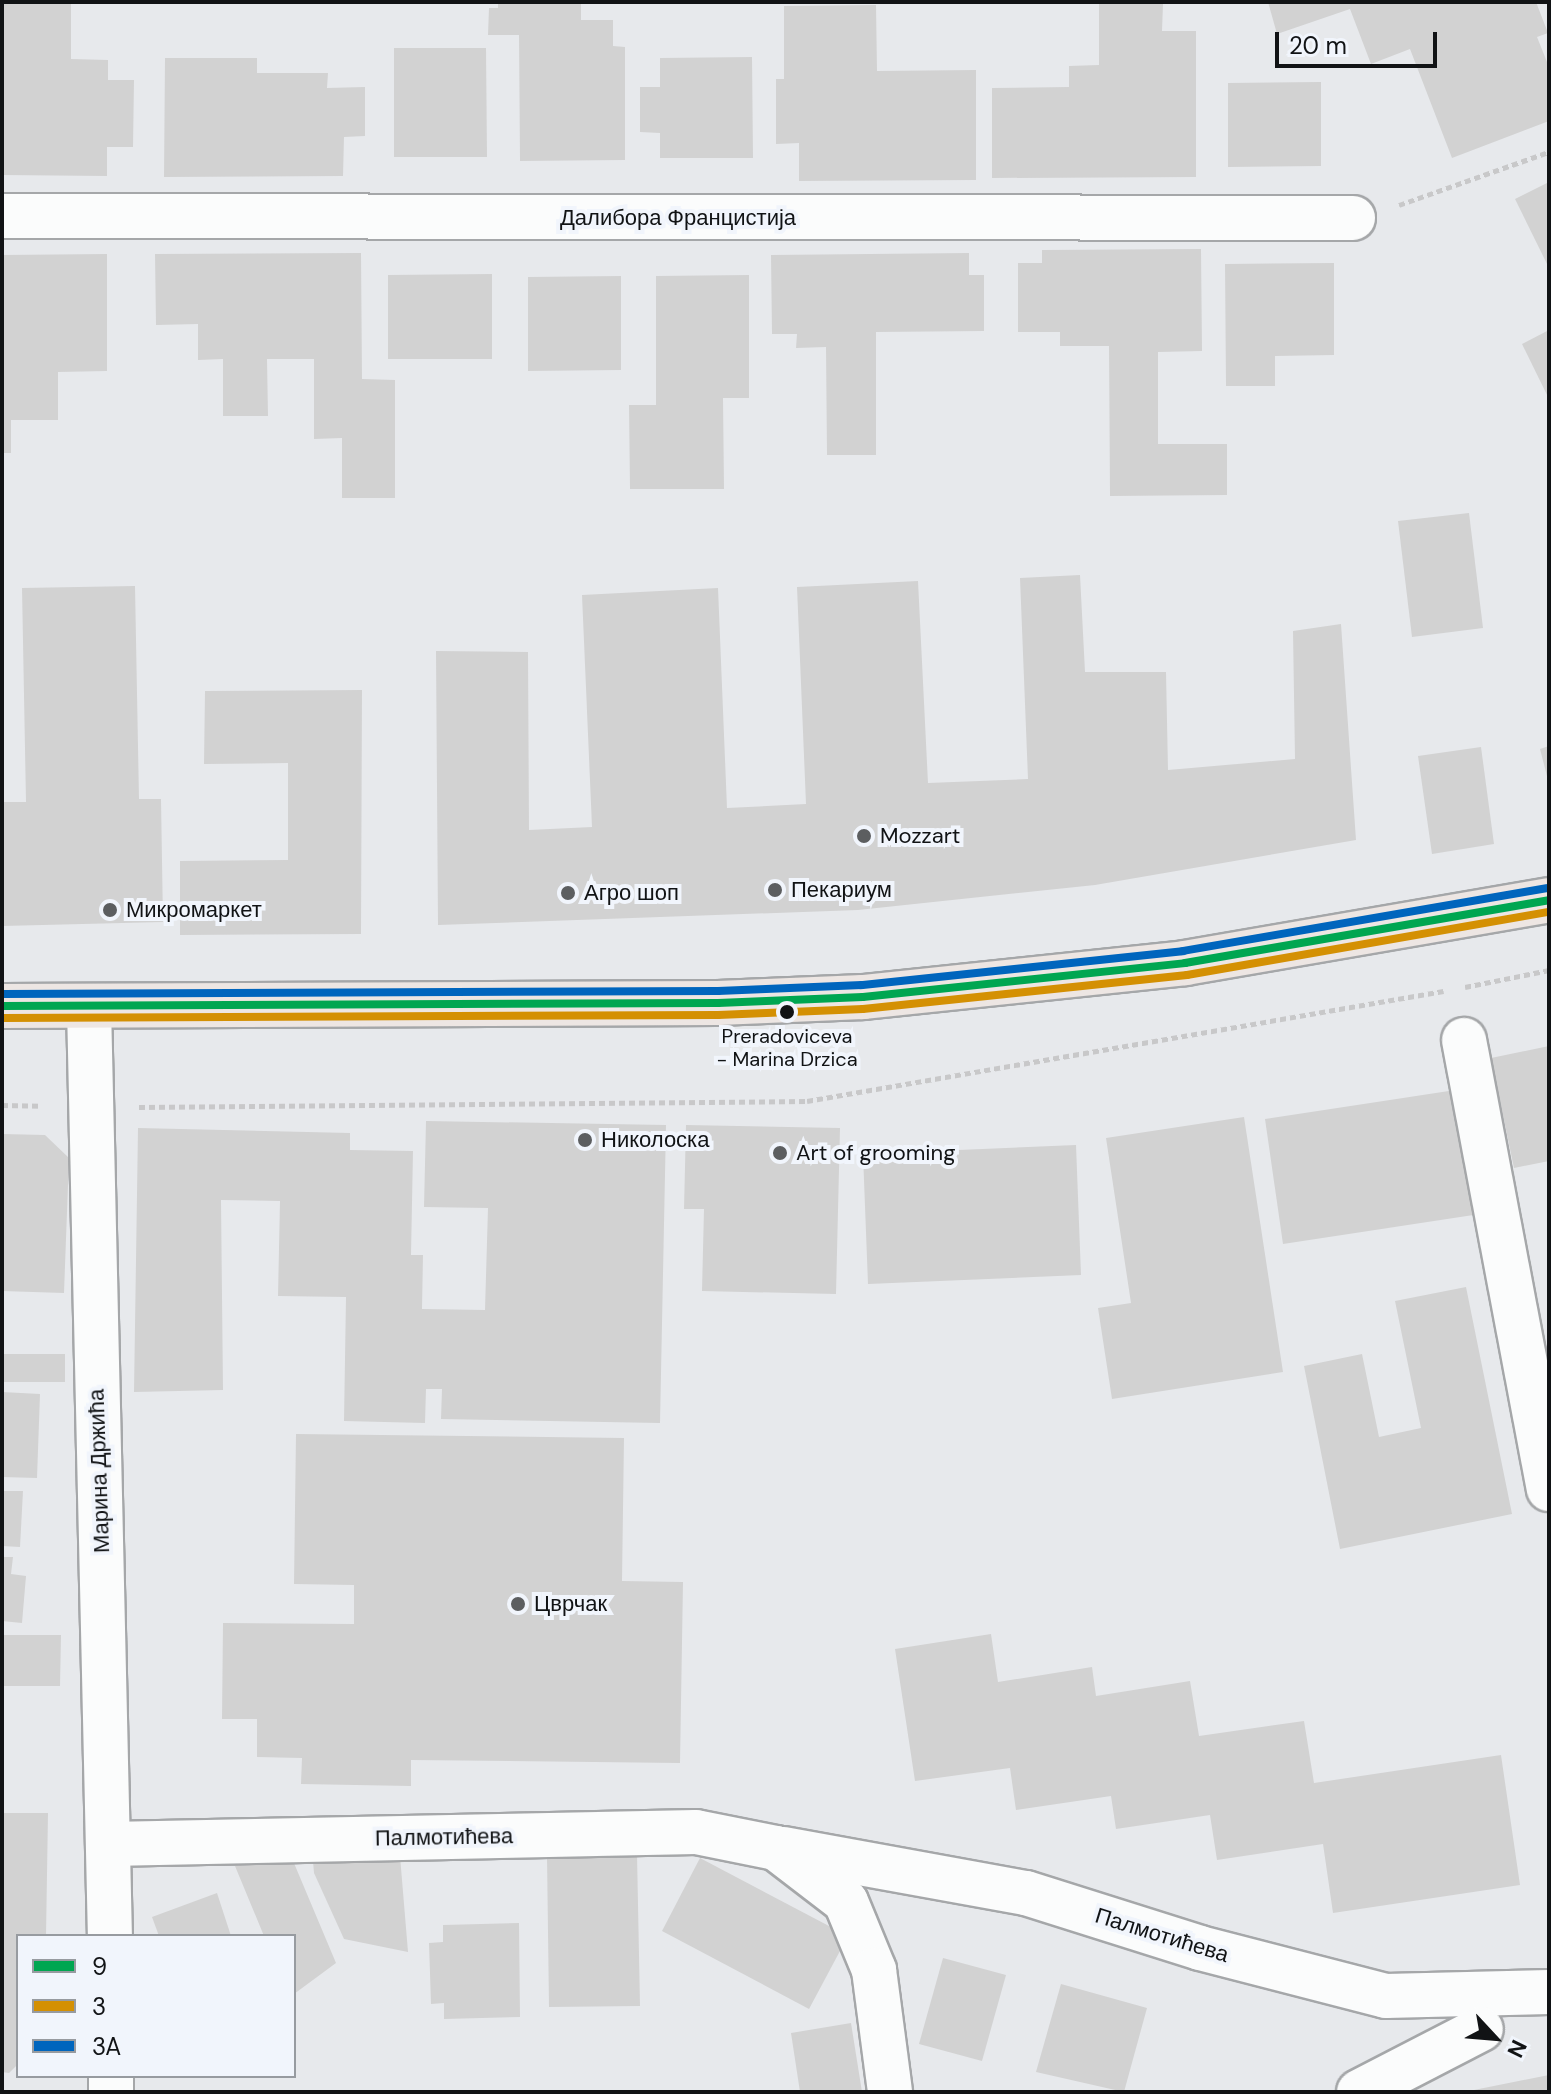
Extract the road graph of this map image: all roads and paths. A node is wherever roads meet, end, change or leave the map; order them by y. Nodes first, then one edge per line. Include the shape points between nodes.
1 (1549, 152) edge
2 (2, 216) edge
3 (1353, 218) joint
4 (1549, 900) edge
5 (1549, 970) edge
6 (2, 1006) edge
7 (89, 1007) junction
8 (1464, 1040) dead end
9 (2, 1105) edge
10 (90, 1108) junction
11 (1549, 1489) edge
12 (109, 1844) junction
13 (776, 1848) junction
14 (110, 1934) edge
15 (1549, 1992) edge
16 (1481, 2029) dead end
17 (890, 2092) edge
18 (1359, 2092) edge

1 - 3 path via 1455,189
2 - 3 street, Далибора Францистија
4 - 7 main road via 1185,963 863,997 718,1003
5 - 10 path via 807,1101
6 - 7 main road
7 - 10 street, Марина Држића
8 - 11 street
9 - 10 path
10 - 12 street, Марина Држића
12 - 13 street, Палмотићева via 696,1832
12 - 14 street, Марина Држића
13 - 15 street, Палмотићева via 1026,1893 1200,1948 1386,1996
13 - 17 street, Палмотићева via 846,1902 874,1970
16 - 18 street

